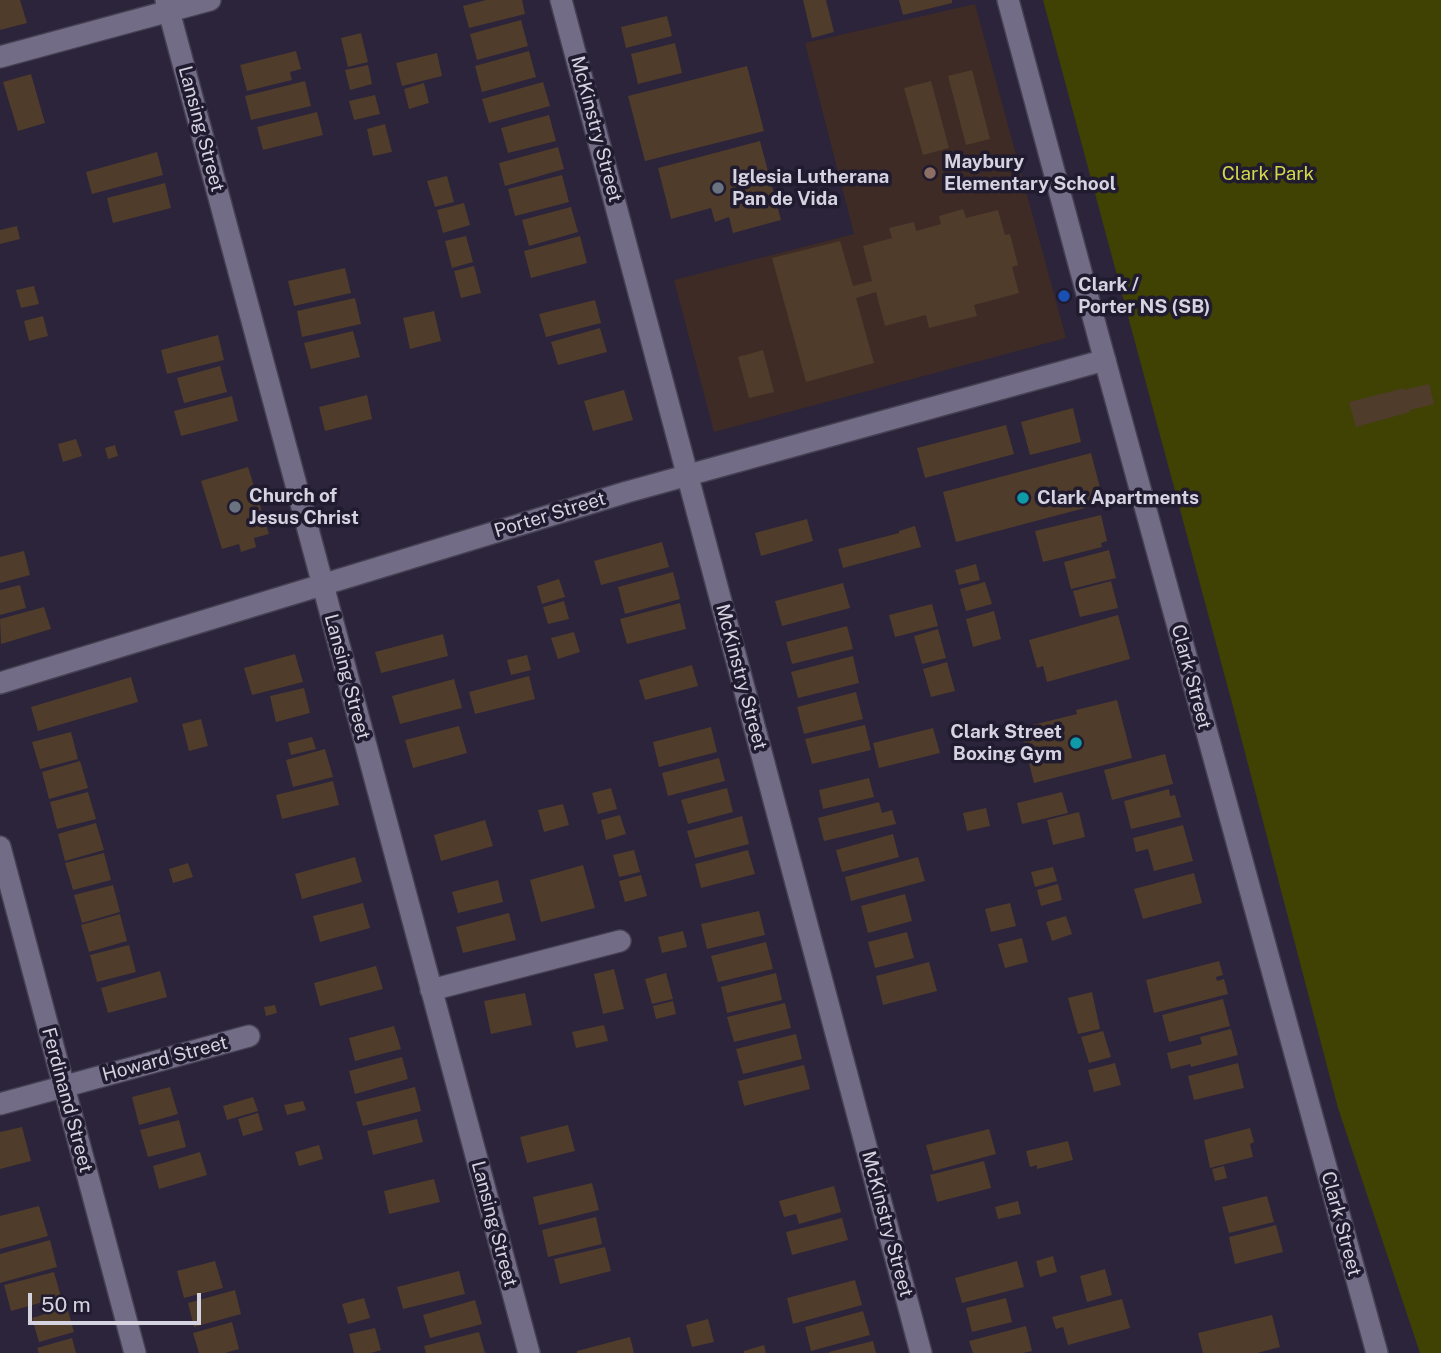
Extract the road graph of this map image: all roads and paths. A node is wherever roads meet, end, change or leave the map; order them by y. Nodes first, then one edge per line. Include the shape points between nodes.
1 (209, 0) edge
2 (561, 0) edge
3 (1008, 0) edge
4 (168, 6) edge
5 (0, 57) edge
6 (1104, 360) junction
7 (688, 475) junction
8 (323, 584) junction
9 (0, 683) edge
10 (0, 847) edge
11 (620, 941) dead end
12 (431, 990) junction
13 (249, 1036) dead end
14 (64, 1086) junction
15 (0, 1104) edge
16 (135, 1353) edge
17 (529, 1353) edge
18 (921, 1353) edge
19 (1377, 1353) edge

1 - 4 street
2 - 7 street, McKinstry Street
3 - 6 street, Clark Street
4 - 5 street
4 - 8 street, Lansing Street
6 - 7 street, Porter Street
6 - 19 street, Clark Street
7 - 8 street, Porter Street
7 - 18 street, McKinstry Street
8 - 9 street, Porter Street
8 - 12 street, Lansing Street
10 - 14 street, Ferdinand Street
11 - 12 street
12 - 17 street, Lansing Street
13 - 14 street, Howard Street
14 - 15 street, Howard Street
14 - 16 street, Ferdinand Street

